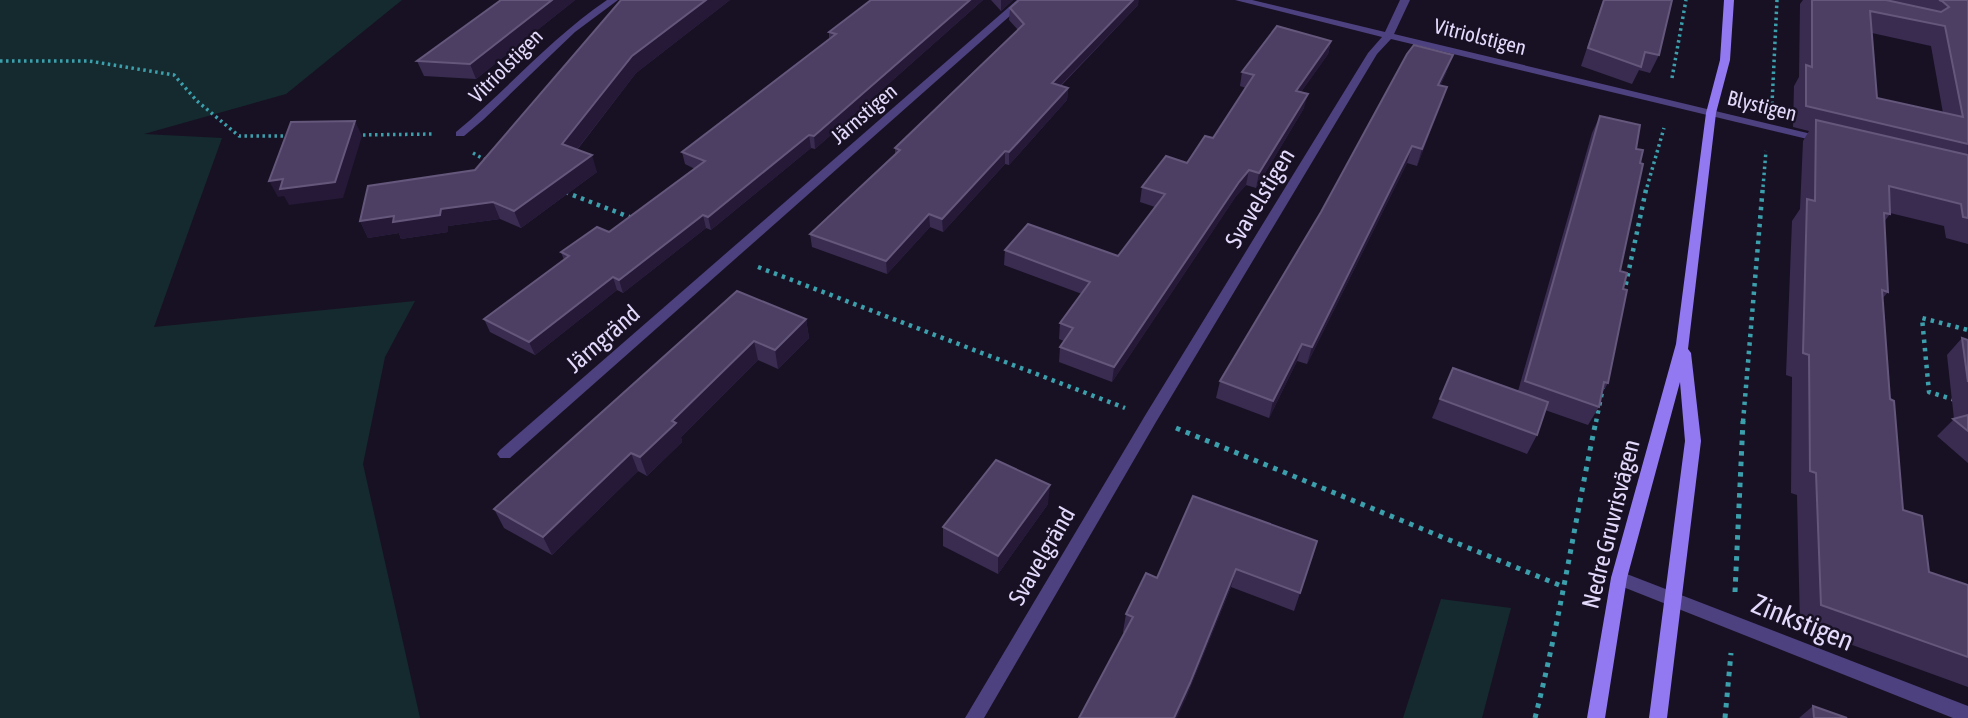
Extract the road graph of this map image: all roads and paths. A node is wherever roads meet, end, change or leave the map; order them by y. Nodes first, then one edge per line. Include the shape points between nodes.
1 (613, 0) edge
2 (1023, 0) edge
3 (1240, 0) edge
4 (1405, 0) edge
5 (1686, 0) edge
6 (1729, 0) edge
7 (1777, 0) edge
8 (1388, 36) junction
9 (0, 61) edge
10 (1670, 85) dead end
11 (1772, 106) dead end
12 (1711, 113) junction
13 (1664, 122) dead end
14 (460, 134) junction
15 (350, 135) edge
16 (294, 136) edge
17 (1836, 143) edge
18 (1767, 149) dead end
19 (501, 167) edge
20 (552, 187) edge
21 (642, 222) edge
22 (732, 257) junction
23 (1622, 299) edge
24 (1968, 330) edge
25 (1683, 344) junction
26 (1605, 380) edge
27 (1968, 404) edge
28 (1151, 418) junction
29 (505, 454) dead end
30 (1619, 578) junction
31 (1564, 587) junction
32 (1673, 599) junction
33 (1735, 601) dead end
34 (1731, 655) dead end
35 (1968, 715) edge
36 (974, 718) edge
37 (1535, 718) edge
38 (1596, 718) edge
39 (1658, 718) edge
40 (1725, 718) edge

1 - 14 street, Vitriolstigen via 555,44 496,107
2 - 22 street, Järnstigen
3 - 8 street, Vitriolstigen
4 - 8 street, Svavelstigen
5 - 10 path
6 - 12 street, Nedre Gruvrisvägen via 1725,60
7 - 11 path
8 - 12 street, Vitriolstigen
8 - 28 street, Svavelstigen via 1373,53
9 - 16 path via 89,61 174,75 239,136
12 - 17 street, Blystigen
12 - 25 street, Nedre Gruvrisvägen
13 - 23 path
14 - 15 path
14 - 19 path via 476,157
18 - 33 path via 1746,366
20 - 21 path
22 - 28 path
22 - 29 street, Järngränd
24 - 27 path via 1922,318 1929,392
25 - 30 street, Nedre Gruvrisvägen
25 - 32 street, Nedre Gruvrisvägen via 1693,441
26 - 31 path
28 - 31 path
28 - 36 street, Svavelgränd
30 - 32 street, Zinkstigen
30 - 38 street, Nedre Gruvrisvägen
31 - 37 path
32 - 35 street, Zinkstigen
32 - 39 street, Nedre Gruvrisvägen
34 - 40 path

